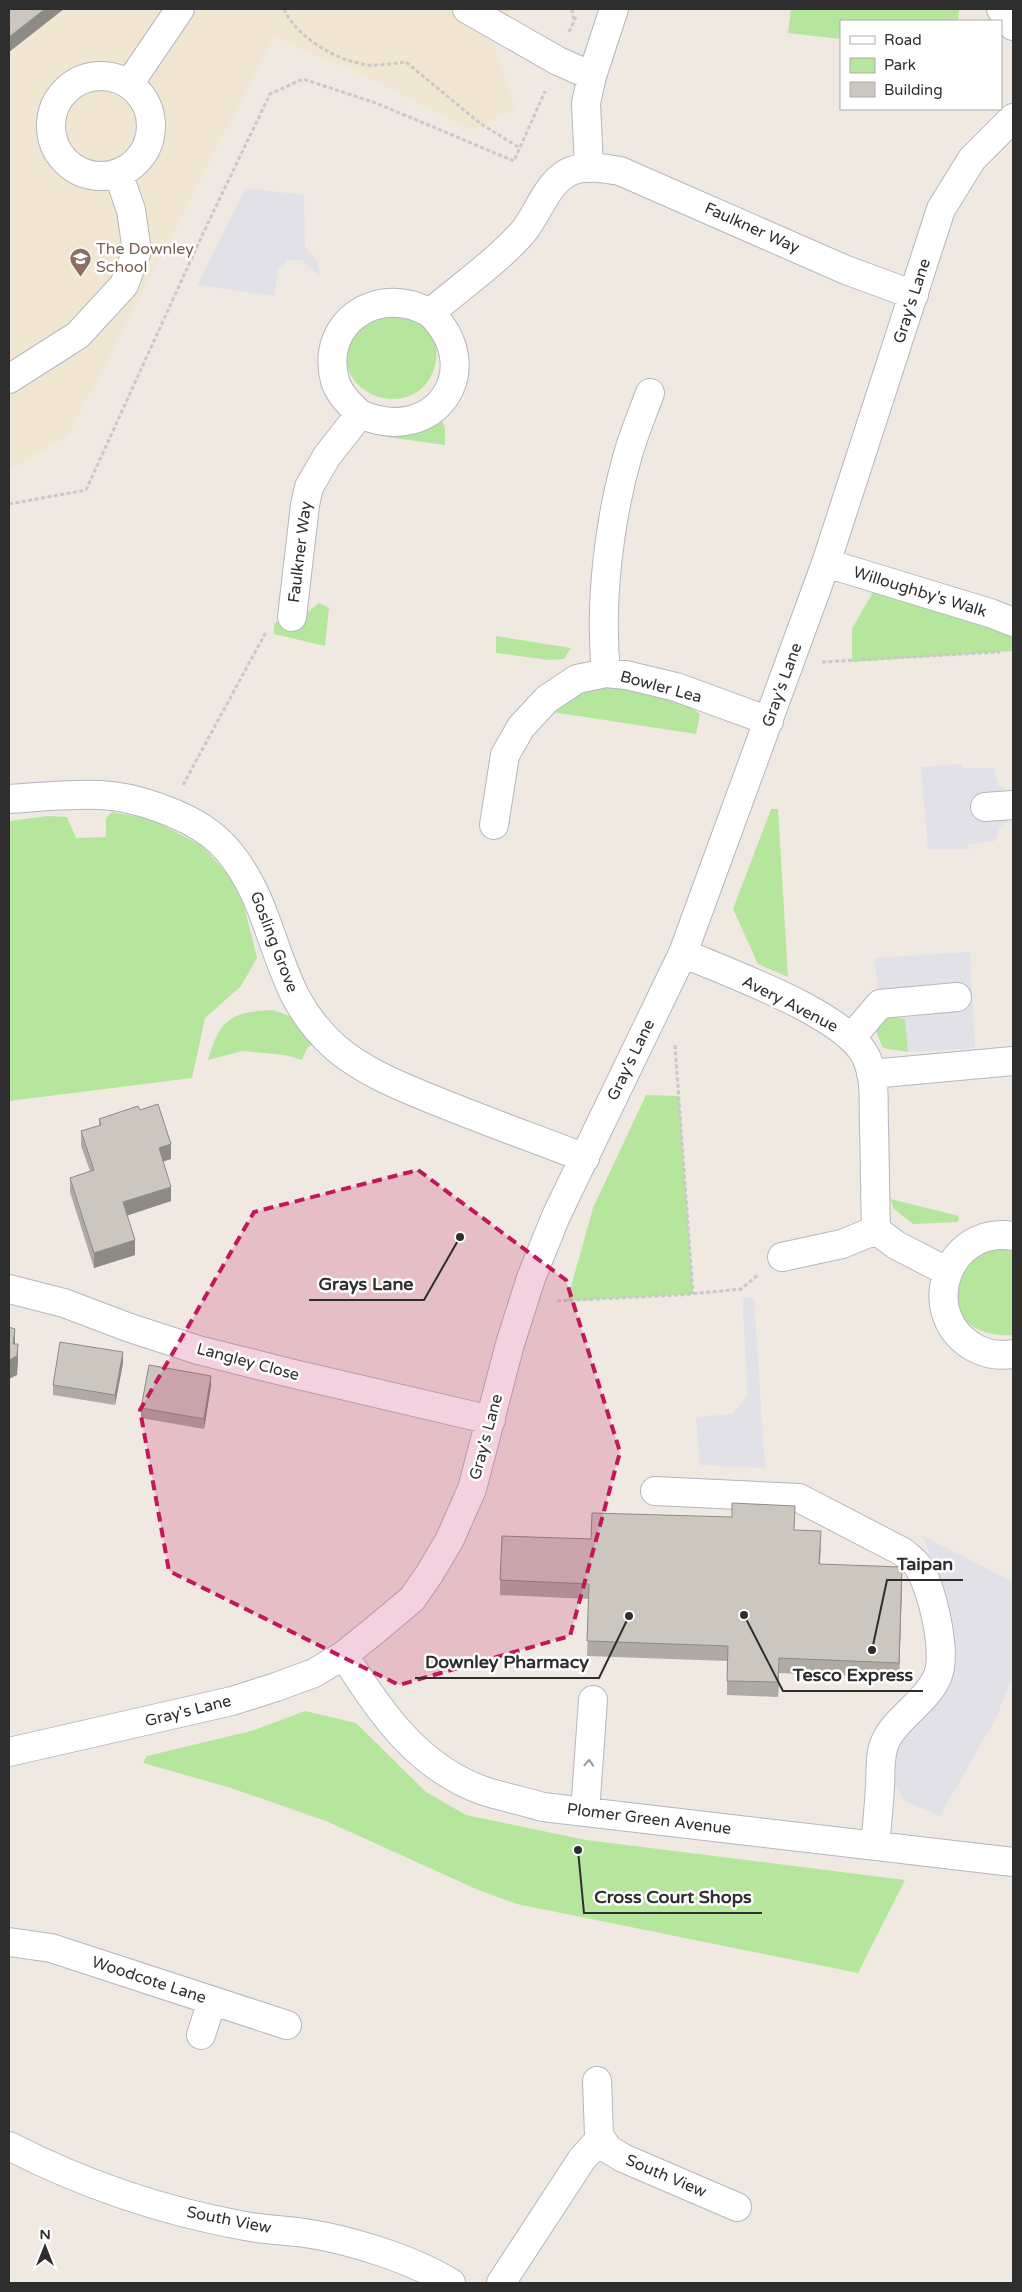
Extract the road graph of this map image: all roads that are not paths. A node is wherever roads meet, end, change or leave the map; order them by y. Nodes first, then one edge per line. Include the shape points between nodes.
1 (180, 9) edge
2 (467, 9) edge
3 (614, 9) edge
4 (1001, 9) edge
5 (1013, 26) edge
6 (592, 76) junction
7 (129, 84) junction
8 (1013, 118) edge
9 (589, 168) junction
10 (118, 174) junction
11 (914, 295) junction
12 (430, 313) junction
13 (9, 379) edge
14 (650, 393) dead end
15 (360, 414) junction
16 (826, 563) junction
17 (292, 617) road end
18 (1013, 622) edge
19 (606, 673) junction
20 (769, 721) junction
21 (9, 799) edge
22 (1013, 805) edge
23 (985, 806) dead end
24 (494, 825) dead end
25 (683, 953) junction
26 (957, 997) dead end
27 (852, 1037) junction
28 (1013, 1061) edge
29 (871, 1074) junction
30 (585, 1158) junction
31 (876, 1230) junction
32 (1013, 1236) edge
33 (782, 1257) road end
34 (948, 1272) junction
35 (9, 1289) edge
36 (1013, 1354) edge
37 (491, 1420) junction
38 (655, 1491) dead end
39 (344, 1655) junction
40 (593, 1700) dead end
41 (9, 1752) edge
42 (585, 1812) junction
43 (875, 1846) junction
44 (1013, 1862) edge
45 (9, 1942) edge
46 (212, 2001) junction
47 (287, 2025) dead end
48 (201, 2035) dead end
49 (596, 2081) dead end
50 (601, 2138) junction
51 (9, 2146) edge
52 (737, 2207) dead end
53 (451, 2283) edge
54 (500, 2283) edge

1 - 7 street
2 - 6 street via 558,61
3 - 6 street
4 - 5 street
6 - 9 street via 586,103
7 - 10 street via 145,102 151,124 149,140 142,154
7 - 10 street via 114,77 97,75 80,79 55,103 50,119 51,136 57,152 69,165 84,174
8 - 11 street, Gray's Lane via 972,159 942,209
9 - 11 street, Faulkner Way via 634,176 846,270
9 - 12 street, Faulkner Way via 566,174 560,179 523,232
10 - 13 street via 131,210 137,251 124,285 78,335
11 - 16 street, Gray's Lane
12 - 15 street via 443,325 455,358 454,375 440,402 429,413 396,424
12 - 15 street via 399,301 379,303 362,310 347,323 334,347 332,363 336,382 347,401
14 - 19 street via 629,450 617,504 602,612
15 - 17 street, Faulkner Way via 327,456 309,487
16 - 18 street, Willoughby's Walk
16 - 20 street, Gray's Lane
19 - 20 street, Bowler Lea via 676,687
19 - 24 street, Bowler Lea via 570,684 547,699 521,727 505,755
20 - 25 street, Gray's Lane
21 - 30 street, Gosling Grove via 101,794 138,801 170,812 212,836 235,860 253,888 291,990 308,1018 337,1049 383,1079
22 - 23 street
25 - 27 street, Avery Avenue via 790,1000 827,1019
25 - 30 street, Gray's Lane
26 - 27 street via 880,1004
27 - 29 street, Avery Avenue via 867,1059
28 - 29 street
29 - 31 street, Avery Avenue via 874,1086
30 - 37 street, Gray's Lane via 556,1216 524,1301
31 - 33 street via 842,1244
31 - 34 street via 896,1245
32 - 34 street via 992,1236 971,1244 958,1254
34 - 36 street via 943,1302 955,1332 967,1344 985,1353
35 - 37 street, Langley Close via 64,1303 207,1352
37 - 39 street, Gray's Lane via 472,1489 450,1539 430,1573 412,1599
38 - 43 street via 799,1498 903,1552 916,1564 928,1591 939,1634 941,1660 938,1675 928,1691 886,1740 881,1756
39 - 41 street, Gray's Lane via 314,1673 232,1701
39 - 42 street, Plomer Green Avenue via 374,1703 405,1739 443,1771 483,1791 543,1806
42 -> 40 street
42 - 43 street, Plomer Green Avenue
43 - 44 street, Plomer Green Avenue
45 - 46 street, Woodcote Lane via 51,1948
46 - 47 street, Woodcote Lane
46 - 48 street
49 - 50 street
50 - 52 street, South View via 608,2149 623,2158
50 - 54 street via 582,2159
51 - 53 street, South View via 56,2170 124,2196 246,2226 352,2242

